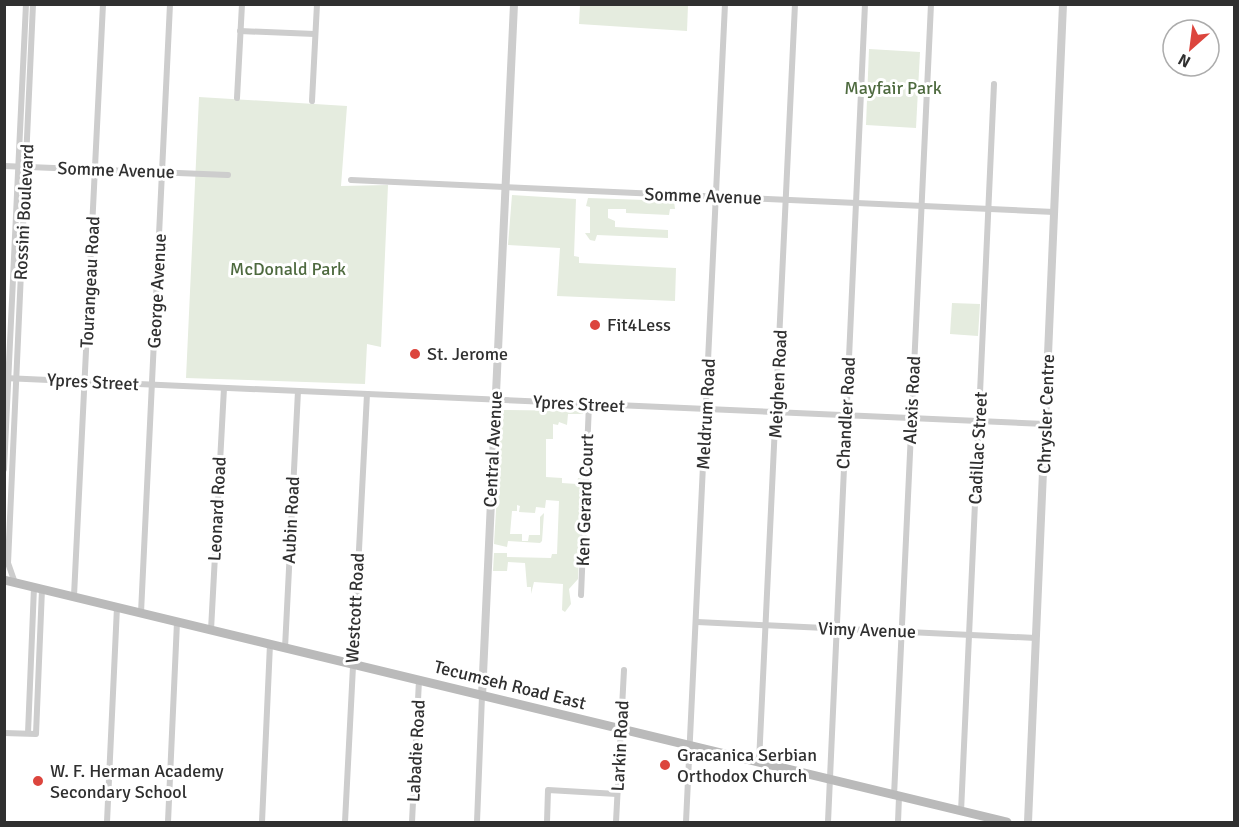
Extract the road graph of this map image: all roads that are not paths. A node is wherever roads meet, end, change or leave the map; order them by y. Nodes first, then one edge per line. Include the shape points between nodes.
1 (26, 4) edge
2 (33, 4) edge
3 (103, 4) edge
4 (170, 4) edge
5 (242, 4) edge
6 (317, 4) edge
7 (514, 4) edge
8 (725, 4) edge
9 (795, 4) edge
10 (865, 4) edge
11 (931, 4) edge
12 (1063, 4) edge
13 (240, 31) junction
14 (315, 34) junction
15 (994, 84) dead end
16 (237, 98) dead end
17 (312, 101) dead end
18 (4, 166) edge
19 (18, 166) junction
20 (26, 166) junction
21 (95, 170) junction
22 (162, 172) junction
23 (228, 175) dead end
24 (351, 180) dead end
25 (505, 187) junction
26 (716, 197) junction
27 (786, 200) junction
28 (855, 203) junction
29 (921, 206) junction
30 (989, 209) junction
31 (1054, 212) junction
32 (6, 379) edge
33 (16, 379) junction
34 (85, 382) junction
35 (152, 385) junction
36 (224, 388) junction
37 (298, 391) junction
38 (367, 394) junction
39 (495, 400) junction
40 (589, 404) junction
41 (706, 410) junction
42 (777, 413) junction
43 (846, 416) junction
44 (912, 419) junction
45 (979, 422) junction
46 (1045, 424) junction
47 (4, 469) edge
48 (6, 563) edge
49 (4, 580) edge
50 (15, 583) junction
51 (38, 588) junction
52 (581, 595) dead end
53 (74, 596) junction
54 (117, 607) junction
55 (141, 613) junction
56 (177, 622) junction
57 (697, 622) junction
58 (767, 626) junction
59 (836, 629) junction
60 (211, 630) junction
61 (902, 632) junction
62 (32, 633) junction
63 (40, 633) junction
64 (969, 635) junction
65 (1036, 638) junction
66 (270, 644) junction
67 (285, 648) junction
68 (352, 664) junction
69 (624, 670) dead end
70 (419, 680) junction
71 (482, 696) junction
72 (620, 729) junction
73 (4, 733) edge
74 (28, 733) junction
75 (691, 746) junction
76 (759, 762) junction
77 (830, 779) junction
78 (617, 794) junction
79 (897, 796) junction
80 (964, 816) edge
81 (107, 822) edge
82 (168, 822) edge
83 (262, 822) edge
84 (345, 822) edge
85 (412, 822) edge
86 (477, 822) edge
87 (547, 822) edge
88 (616, 822) edge
89 (686, 822) edge
90 (828, 822) edge
91 (898, 822) edge
92 (1007, 822) edge
93 (1028, 822) edge

1 - 19 street, Rossini Boulevard
2 - 20 street, Rossini Boulevard
3 - 21 street, Tourangeau Road
4 - 22 street, George Avenue
5 - 13 street
6 - 14 street
7 - 25 street, Central Avenue
8 - 26 street, Meldrum Road
9 - 27 street, Meighen Road
10 - 28 street, Chandler Road
11 - 29 street, Alexis Road
12 - 31 street, Chrysler Centre
13 - 14 street
13 - 16 street
14 - 17 street
15 - 30 street, Cadillac Street
18 - 19 street, Somme Avenue
19 - 20 street, Somme Avenue
19 - 32 street, Rossini Boulevard
20 - 21 street, Somme Avenue
20 - 33 street, Rossini Boulevard
21 - 22 street, Somme Avenue
21 - 34 street, Tourangeau Road
22 - 23 street, Somme Avenue
22 - 35 street, George Avenue
24 - 25 street, Somme Avenue
25 - 26 street, Somme Avenue
25 - 39 street, Central Avenue
26 - 27 street, Somme Avenue
26 - 41 street, Meldrum Road
27 - 28 street, Somme Avenue
27 - 42 street, Meighen Road
28 - 29 street, Somme Avenue
28 - 43 street, Chandler Road
29 - 30 street, Somme Avenue
29 - 44 street, Alexis Road
30 - 31 street, Somme Avenue
30 - 45 street, Cadillac Street
31 - 46 street, Chrysler Centre
32 - 33 street, Ypres Street
32 - 47 street, Rossini Boulevard
33 - 34 street, Ypres Street
33 - 48 street, Rossini Boulevard
34 - 35 street, Ypres Street
34 - 53 street, Tourangeau Road
35 - 36 street, Ypres Street
35 - 55 street, George Avenue
36 - 37 street, Ypres Street
36 - 60 street, Leonard Road
37 - 38 street, Ypres Street
37 - 67 street, Aubin Road
38 - 39 street, Ypres Street
38 - 68 street, Westcott Road
39 - 40 street, Ypres Street
39 - 71 street, Central Avenue
40 - 41 street, Ypres Street
40 - 52 street, Ken Gerard Court
41 - 42 street, Ypres Street
41 - 57 street, Meldrum Road
42 - 43 street, Ypres Street
42 - 58 street, Meighen Road
43 - 44 street, Ypres Street
43 - 59 street, Chandler Road
44 - 45 street, Ypres Street
44 - 61 street, Alexis Road
45 - 46 street, Ypres Street
45 - 64 street, Cadillac Street
46 - 65 street, Chrysler Centre
48 - 50 street, Rossini Boulevard
49 - 50 main road, Tecumseh Road East
50 - 51 main road, Tecumseh Road East
51 - 53 main road, Tecumseh Road East
51 - 62 street
51 - 63 street
53 - 54 main road, Tecumseh Road East
54 - 55 main road, Tecumseh Road East
54 - 81 street
55 - 56 main road, Tecumseh Road East
56 - 60 main road, Tecumseh Road East
56 - 82 street
57 - 58 street, Vimy Avenue
57 - 75 street, Meldrum Road
58 - 59 street, Vimy Avenue
58 - 76 street, Meighen Road
59 - 61 street, Vimy Avenue
59 - 77 street, Chandler Road
60 - 66 main road, Tecumseh Road East
61 - 64 street, Vimy Avenue
61 - 79 street, Alexis Road
62 - 63 street
62 - 74 street
63 - 74 street via 36,734
64 - 65 street, Vimy Avenue
64 - 80 street, Cadillac Street
65 - 93 street, Chrysler Centre
66 - 67 main road, Tecumseh Road East
66 - 83 street
67 - 68 main road, Tecumseh Road East
68 - 70 main road, Tecumseh Road East
68 - 84 street, Westcott Road
69 - 72 street, Larkin Road
70 - 71 main road, Tecumseh Road East
70 - 85 street, Labadie Road
71 - 72 main road, Tecumseh Road East
71 - 86 street, Central Avenue
72 - 75 main road, Tecumseh Road East
72 - 78 street, Larkin Road
73 - 74 street
75 - 76 main road, Tecumseh Road East
75 - 89 street, Meldrum Road
76 - 77 main road, Tecumseh Road East
77 - 79 main road, Tecumseh Road East
77 - 90 street, Chandler Road
78 - 87 street via 548,790
78 - 88 street, Larkin Road
79 - 80 main road, Tecumseh Road East
79 - 91 street, Alexis Road
80 - 92 main road, Tecumseh Road East

